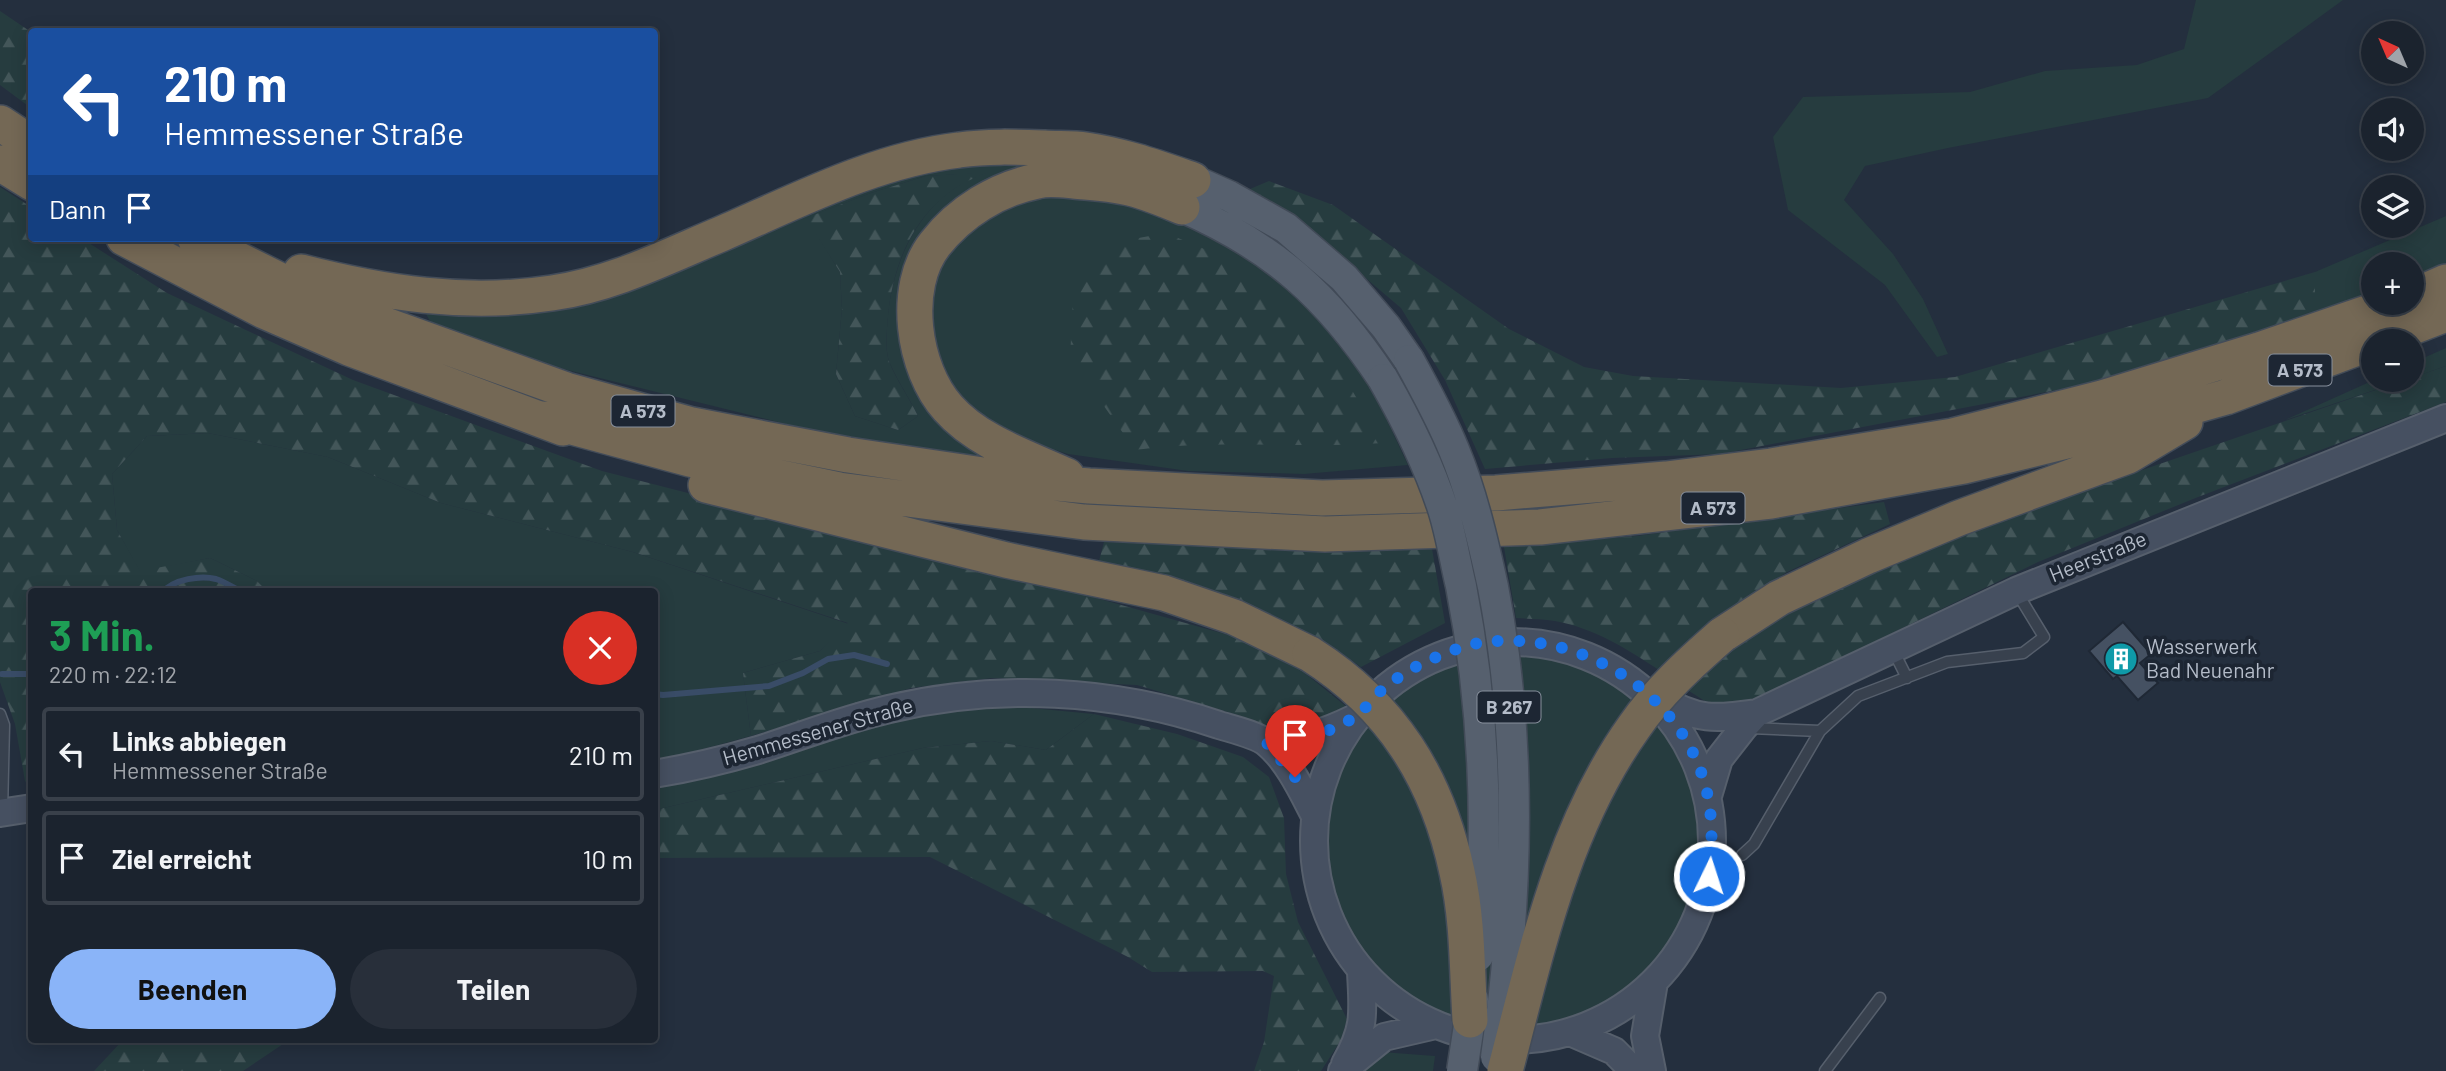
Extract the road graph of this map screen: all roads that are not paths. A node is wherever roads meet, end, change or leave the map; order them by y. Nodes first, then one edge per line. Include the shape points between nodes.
1 (0, 124) edge
2 (28, 142) edge
3 (0, 163) edge
4 (28, 180) edge
5 (1188, 193) junction
6 (132, 242) edge
7 (207, 244) edge
8 (2446, 282) edge
9 (2424, 292) edge
10 (2446, 314) edge
11 (2361, 315) edge
12 (2407, 329) edge
13 (2361, 347) edge
14 (2227, 397) junction
15 (2446, 418) edge
16 (542, 419) junction
17 (1089, 486) junction
18 (2016, 591) junction
19 (1892, 648) junction
20 (1906, 678) junction
21 (1638, 684) junction
22 (0, 715) edge
23 (1355, 718) junction
24 (1750, 720) junction
25 (1820, 731) junction
26 (1267, 743) junction
27 (658, 773) edge
28 (1708, 796) junction
29 (28, 809) edge
30 (1, 813) edge
31 (1314, 814) junction
32 (1742, 855) dead end
33 (1361, 972) junction
34 (1654, 982) junction
35 (1880, 998) dead end
36 (1453, 1023) junction
37 (1570, 1032) junction
38 (1341, 1071) edge
39 (1462, 1071) edge
40 (1494, 1071) edge
41 (1506, 1071) edge
42 (1634, 1071) edge
43 (1653, 1071) edge
44 (1825, 1071) edge

1 - 2 highway
3 - 4 highway
5 - 7 highway via 1151,166 1086,150 997,146 958,150 918,157 846,180 597,283 490,300 423,296 347,283
5 - 17 highway, A 573 via 1039,180 980,202 933,246 922,271 914,326 929,379 947,407 971,429
5 - 36 main road, B 267, bridge via 1297,276 1345,324 1407,421 1444,511 1475,673 1485,847 1482,905
5 - 40 main road, B 267, bridge via 1229,196 1286,228 1344,278 1409,360 1455,452 1486,553 1512,732 1511,911
6 - 16 highway, A 573 via 252,305 349,348
7 - 17 highway, A 573 via 291,286 390,327 566,390 692,425 875,459
8 - 9 highway
10 - 12 highway, A 573
11 - 17 highway, A 573 via 2102,398 1953,436 1771,466 1496,493 1322,498
13 - 14 highway, A 573
14 - 16 highway, A 573 via 1964,466 1771,501 1541,527 1325,534 1084,523 839,490 690,459
14 - 41 highway, A 573, bridge via 2128,456 1959,518 1779,598 1722,635 1682,670 1634,727 1597,790 1561,871
15 - 18 main road, Heerstraße
16 - 36 highway, A 573, bridge via 681,479 1006,560 1164,593 1234,617 1310,654 1355,686 1387,719 1429,784 1444,824 1462,905
18 - 19 main road, Heerstraße
18 - 20 lane via 2045,637 2023,653 1947,662
19 - 20 lane
19 - 24 main road, Heerstraße
20 - 25 lane via 1858,696
21 - 23 main road via 1600,660 1557,645 1512,640 1468,646 1425,661 1387,685
21 - 24 main road, Heerstraße via 1680,710 1714,719
21 - 28 main road via 1670,716 1693,754
22 - 30 lane via 4,724
23 - 26 main road via 1300,740
23 - 31 main road via 1328,763
24 - 25 lane
24 - 28 main road, Heerstraße via 1719,759
25 - 32 lane via 1754,844
26 - 27 main road, Hemmessener Straße via 1140,703 1057,693 995,693 891,708 720,761
26 - 31 main road via 1295,777
28 - 34 main road via 1713,836 1706,889 1679,950
29 - 30 main road
31 - 33 main road via 1312,848 1326,914
33 - 36 main road via 1395,1003
33 - 38 main road via 1363,1022
34 - 37 main road via 1615,1012
34 - 43 main road via 1645,1036
35 - 44 lane
36 - 37 main road via 1468,1036 1502,1040
36 - 38 main road via 1384,1037
36 - 39 main road, B 267, bridge
37 - 42 main road via 1614,1051

